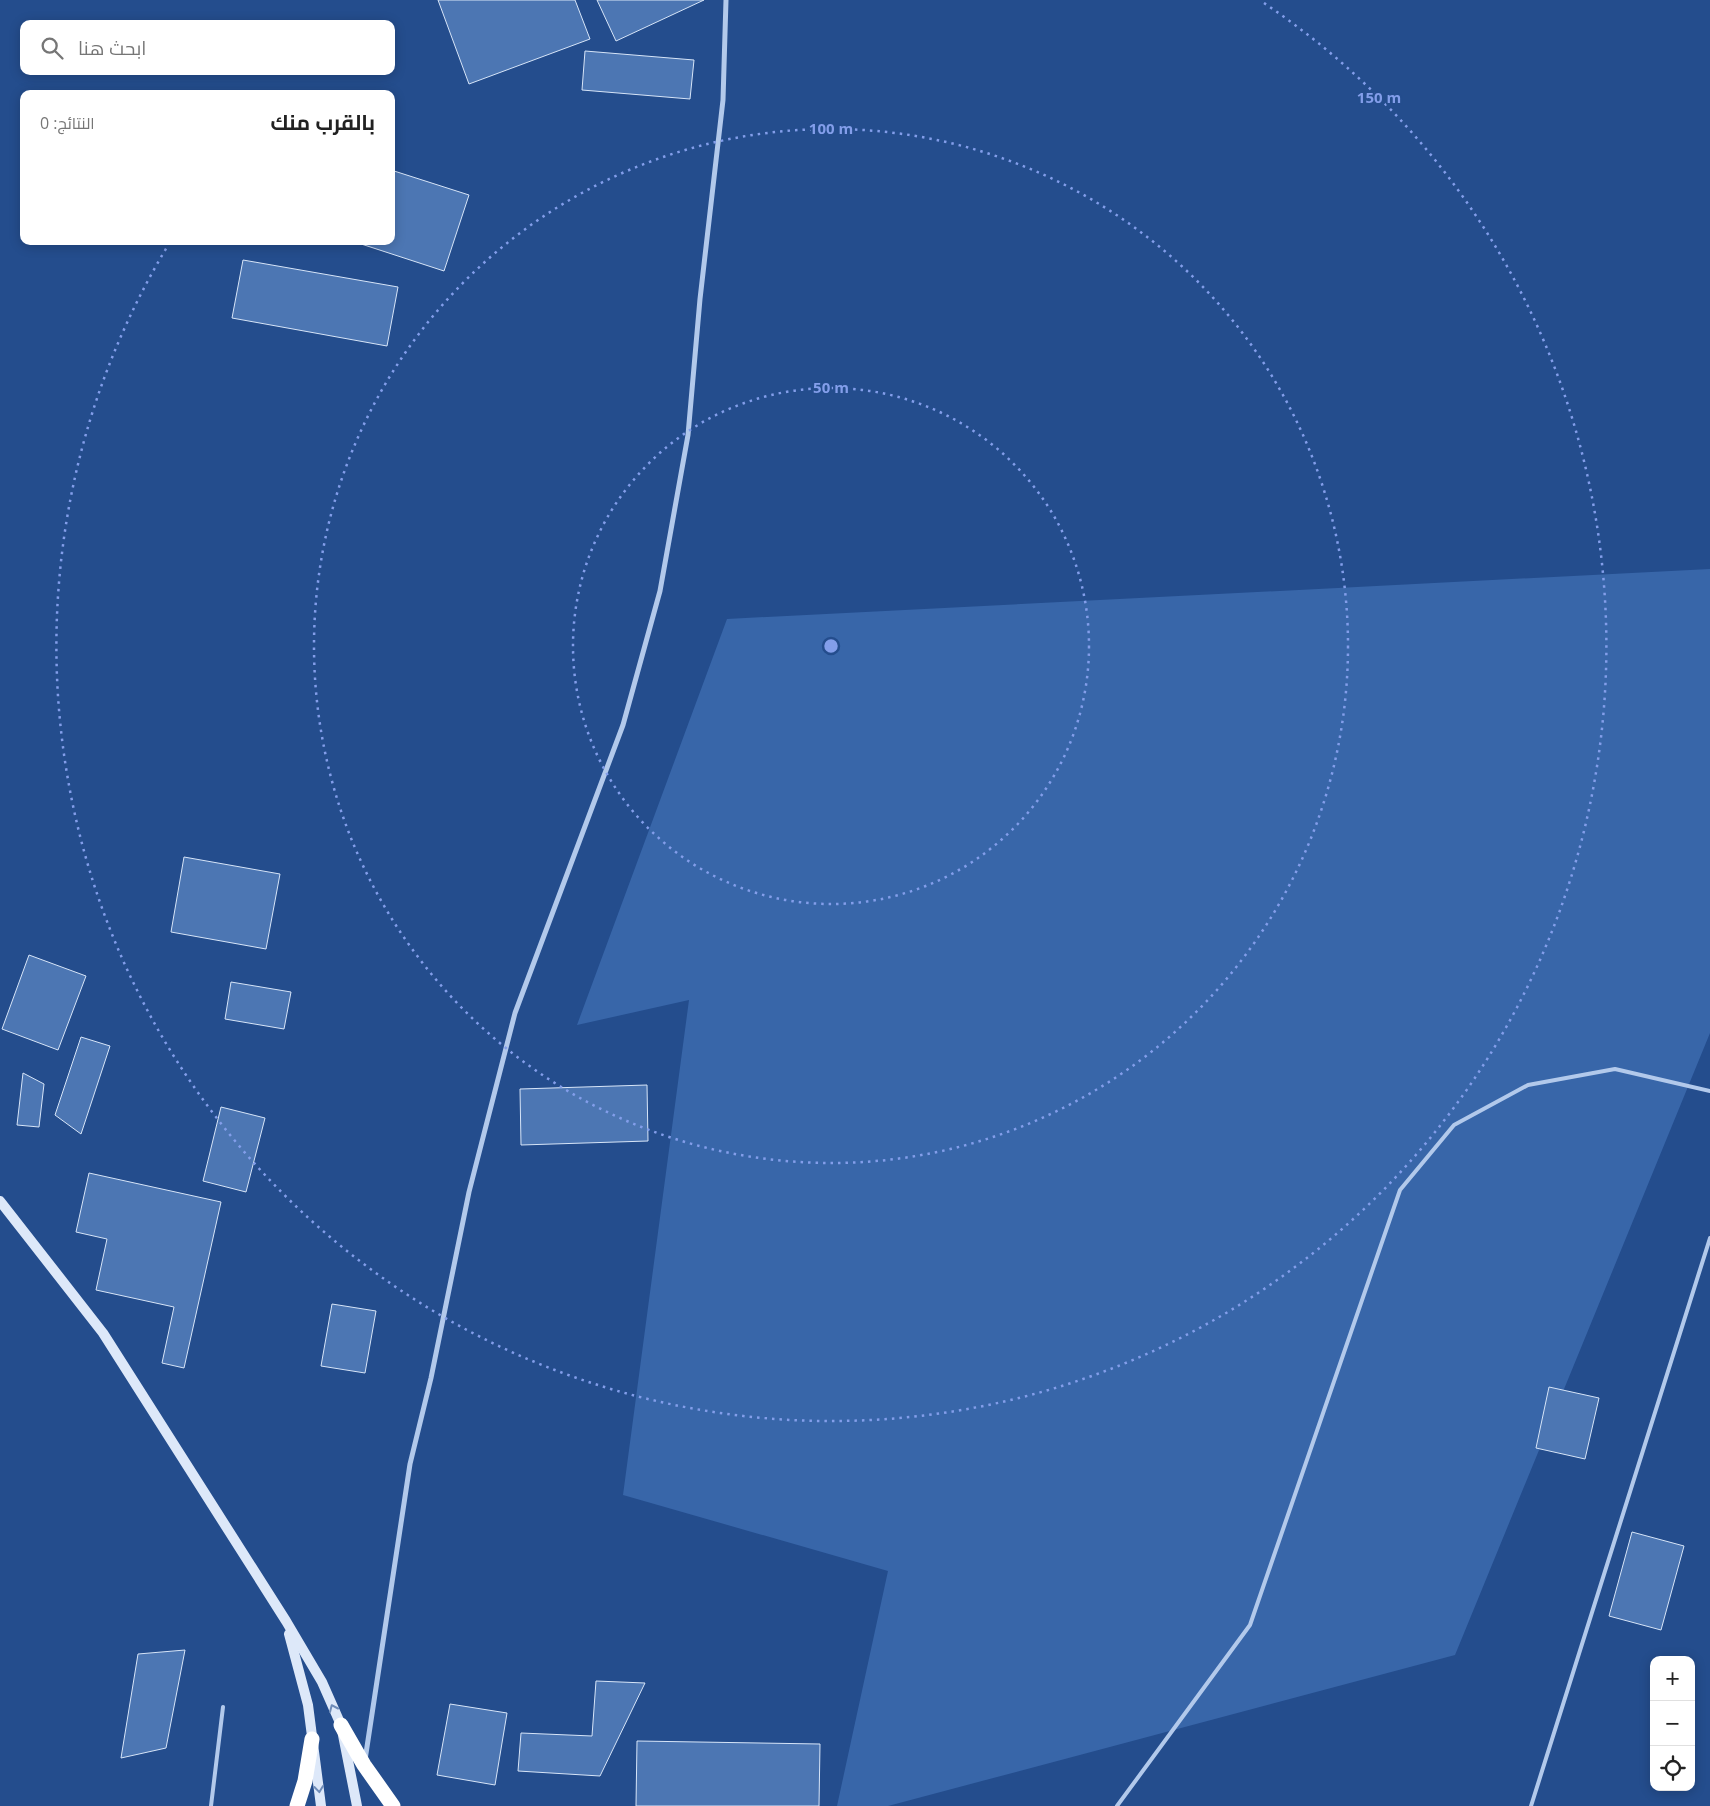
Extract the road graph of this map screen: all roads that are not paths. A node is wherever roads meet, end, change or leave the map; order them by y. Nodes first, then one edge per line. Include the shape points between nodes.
1 (726, 0) edge
2 (1710, 1091) edge
3 (0, 1201) edge
4 (1710, 1238) edge
5 (286, 1621) junction
6 (223, 1707) dead end
7 (341, 1725) junction
8 (312, 1740) junction
9 (364, 1765) junction
10 (211, 1806) edge
11 (297, 1806) edge
12 (321, 1806) edge
13 (357, 1806) edge
14 (393, 1806) edge
15 (1117, 1806) edge
16 (1532, 1806) edge

1 - 9 street via 723,100 688,435 660,592 623,725 515,1013 469,1192 410,1464
2 - 15 lane via 1615,1069 1528,1085 1454,1125 1400,1190 1250,1625
3 - 5 street via 103,1333
4 - 16 lane
7 -> 5 street via 322,1682
5 - 8 street via 308,1706
6 - 10 lane
7 - 9 highway
7 - 13 street
8 - 11 highway
8 -> 12 street
9 - 14 highway

